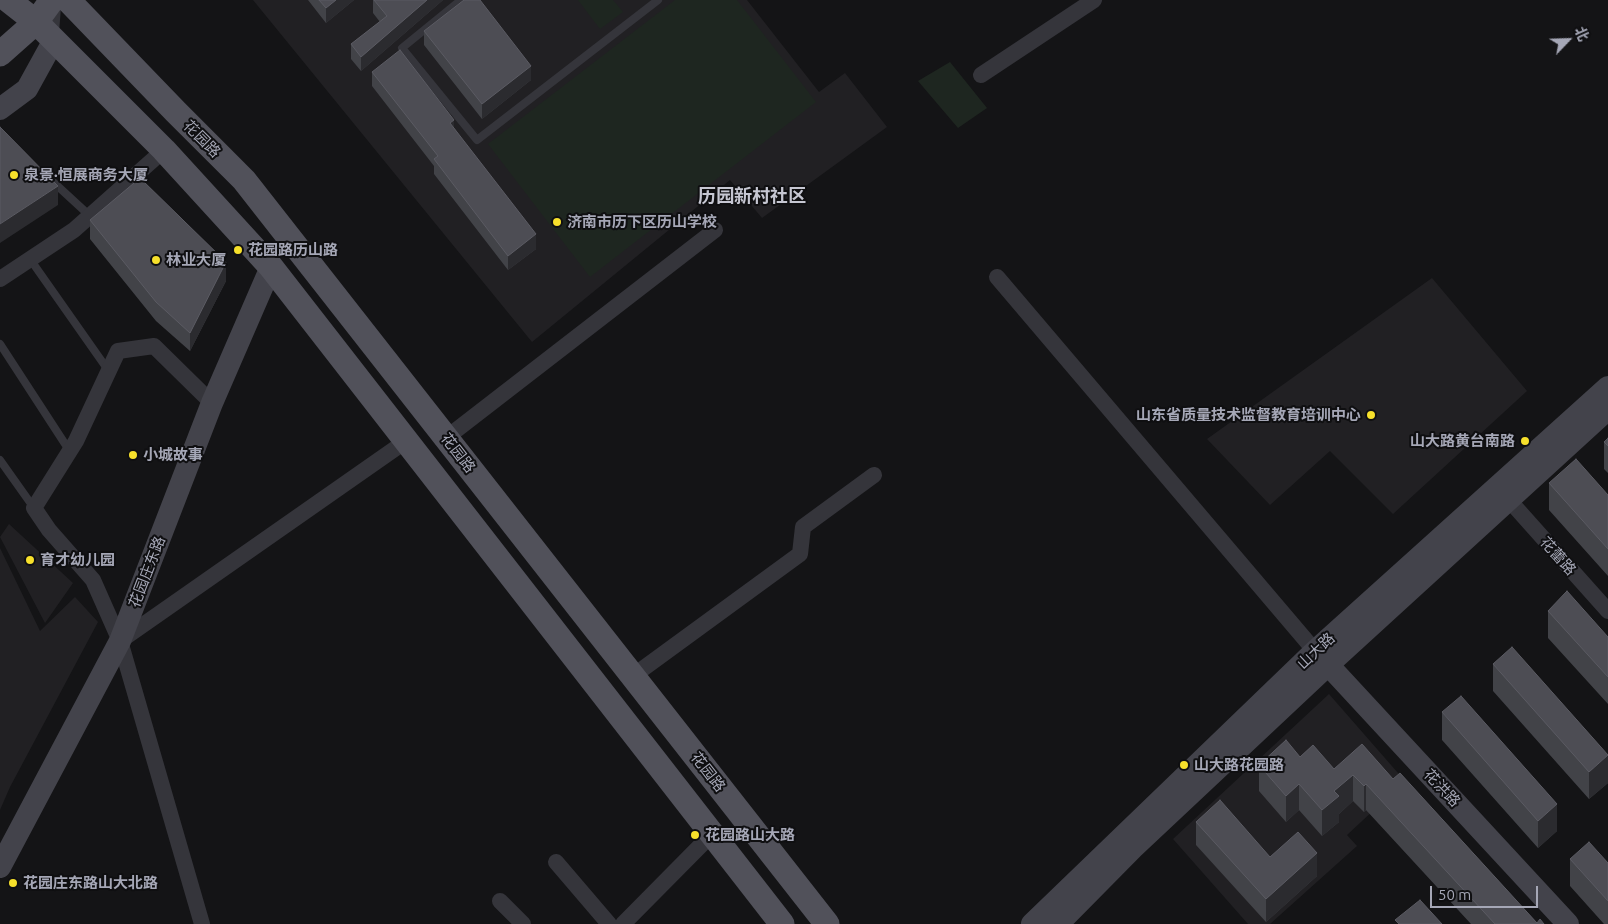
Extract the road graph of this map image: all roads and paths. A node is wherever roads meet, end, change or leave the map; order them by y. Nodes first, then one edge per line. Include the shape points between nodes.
1 (8, 0) edge
2 (52, 0) edge
3 (58, 0) edge
4 (68, 0) edge
5 (461, 0) edge
6 (658, 0) edge
7 (1094, 0) edge
8 (36, 22) junction
9 (54, 40) junction
10 (0, 54) edge
11 (981, 74) dead end
12 (0, 109) edge
13 (164, 150) junction
14 (48, 177) edge
15 (89, 215) junction
16 (715, 230) dead end
17 (30, 259) junction
18 (271, 267) junction
19 (997, 277) dead end
20 (0, 279) edge
21 (0, 344) edge
22 (109, 370) junction
23 (1608, 386) edge
24 (212, 403) junction
25 (1608, 408) edge
26 (446, 438) junction
27 (406, 441) junction
28 (70, 450) junction
29 (0, 460) edge
30 (874, 475) dead end
31 (1509, 500) junction
32 (34, 508) junction
33 (1608, 611) edge
34 (120, 641) junction
35 (1322, 658) junction
36 (633, 676) junction
37 (712, 834) junction
38 (1133, 848) junction
39 (556, 862) dead end
40 (0, 867) edge
41 (500, 901) dead end
42 (202, 924) edge
43 (523, 924) edge
44 (609, 924) edge
45 (623, 924) edge
46 (782, 924) edge
47 (827, 924) edge
48 (1032, 924) edge
49 (1058, 924) edge
50 (1073, 924) edge
51 (1568, 924) edge

1 - 8 main road
2 - 8 main road
3 - 9 lane
4 - 26 main road, 花园路 via 244,180
5 - 6 lane via 402,48 477,140
7 - 11 street
8 - 9 main road
8 - 10 main road
9 - 12 main road via 27,89
9 - 13 main road
13 - 15 street
13 - 18 main road
14 - 15 lane
15 - 17 street via 74,230
16 - 26 street
17 - 20 street
17 - 22 lane
18 - 24 main road, 花园庄东路
18 - 27 main road
19 - 35 street
21 - 28 lane
22 - 24 street via 118,351 154,346
22 - 28 street
23 - 35 main road, 山大路
24 - 34 main road, 花园庄东路
25 - 31 main road, 山大路
26 - 36 main road, 花园路
27 - 34 street
27 - 37 main road
28 - 32 street
29 - 32 lane
30 - 36 street via 803,526 800,554
31 - 33 street, 花蕾路
31 - 35 main road, 山大路
32 - 34 street via 93,580
34 - 40 main road, 花园庄东路
34 - 42 street
35 - 38 main road, 山大路
35 - 48 main road, 山大路
35 - 51 main road, 花洪路
36 - 47 main road, 花园路
37 - 45 street
37 - 46 main road
38 - 49 main road, 山大路
38 - 50 street, 山大路 via 1111,885
39 - 44 street
41 - 43 street

